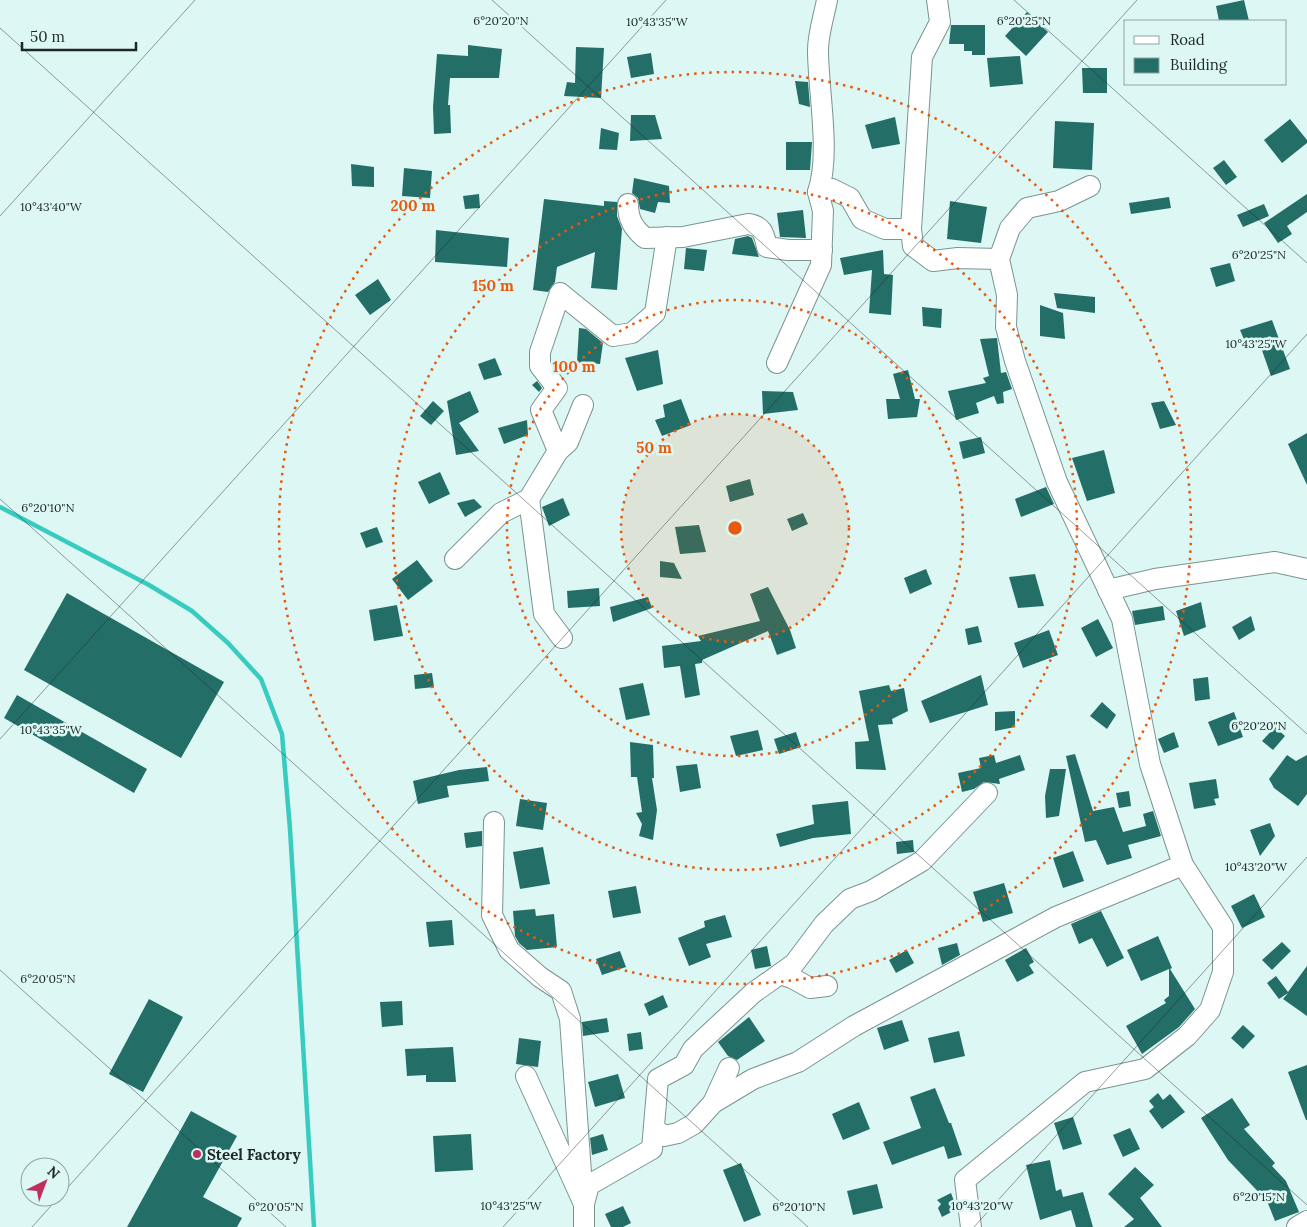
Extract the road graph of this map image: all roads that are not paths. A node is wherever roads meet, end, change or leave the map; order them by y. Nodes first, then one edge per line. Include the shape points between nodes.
1 (827, 0) edge
2 (937, 0) edge
3 (1090, 186) dead end
4 (818, 192) junction
5 (628, 204) dead end
6 (912, 229) junction
7 (667, 237) junction
8 (822, 250) junction
9 (1000, 259) junction
10 (777, 363) dead end
11 (583, 405) dead end
12 (558, 451) junction
13 (529, 498) junction
14 (455, 560) dead end
15 (1307, 569) edge
16 (1108, 590) junction
17 (562, 638) dead end
18 (987, 793) dead end
19 (494, 822) dead end
20 (1183, 865) junction
21 (780, 974) junction
22 (827, 986) dead end
23 (729, 1068) dead end
24 (526, 1076) dead end
25 (713, 1103) junction
26 (654, 1128) junction
27 (584, 1204) junction
28 (1307, 1221) edge
29 (584, 1227) edge
30 (971, 1227) edge
31 (1297, 1227) edge

1 - 4 street via 818,48 823,179
2 - 6 street via 940,22 922,58
3 - 9 street via 1059,201 1028,208 1010,228
4 - 6 street via 832,189 850,198 862,219 885,228
4 - 8 street via 823,211
5 - 7 street via 628,218 645,238
6 - 9 street via 913,246 933,261
7 - 8 street via 683,237 748,224 763,230 767,247
7 - 12 street via 655,313 632,333 614,336 560,293 540,352 540,366 557,388 541,410
8 - 10 street via 821,265
9 - 16 street via 1006,295 1006,327 1015,362 1057,482
11 - 12 street via 568,442
12 - 13 street
13 - 14 street via 501,513
13 - 17 street via 544,614
15 - 16 street via 1275,562 1155,579
16 - 20 street via 1122,619 1150,764
18 - 21 street via 922,861 850,899 824,924 794,964
19 - 27 street via 492,915 510,950 561,991 570,1019
20 - 25 street via 1056,917 854,1026 798,1062 752,1079
20 - 30 street via 1223,927 1223,972 1210,1010 1187,1036 1145,1069 1086,1082 965,1180
21 - 22 street via 810,988
21 - 26 street via 753,993 693,1049 684,1065 658,1079
23 - 25 street
24 - 27 street
25 - 26 street via 694,1124 678,1133 664,1136
26 - 27 street via 652,1149 589,1185
27 - 29 street
28 - 31 street

